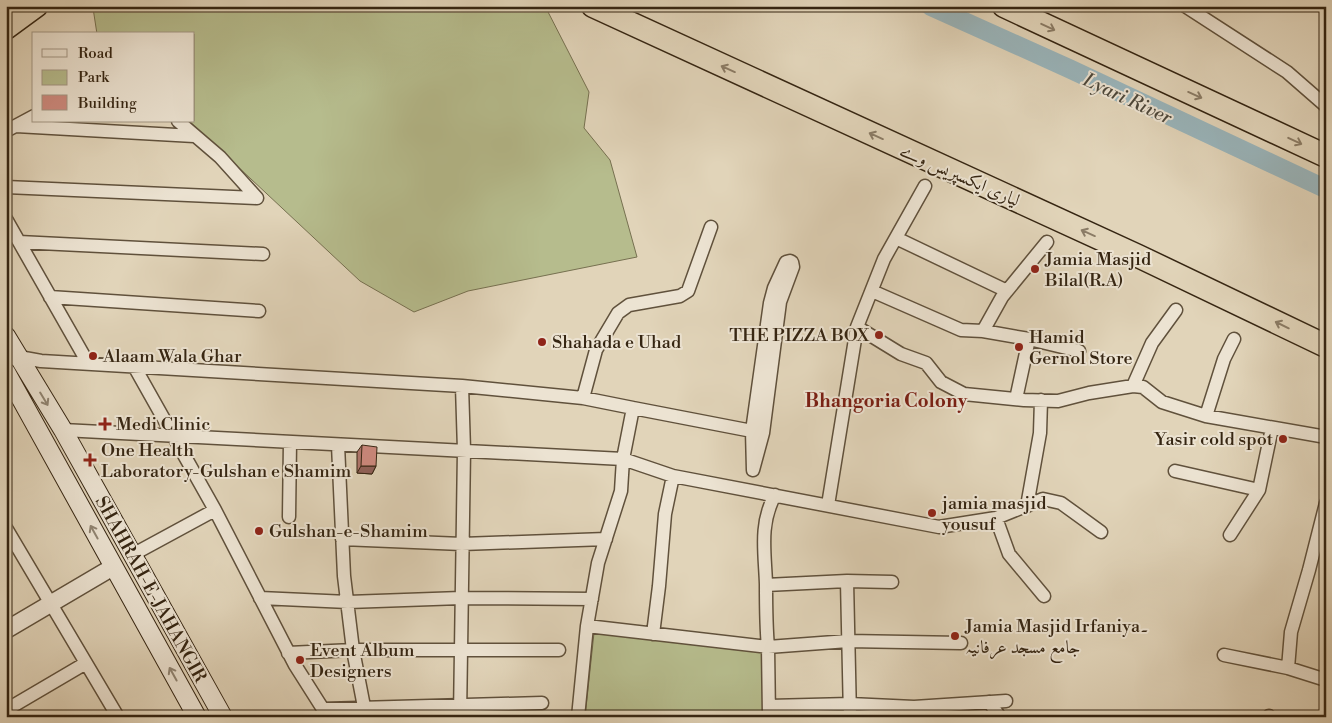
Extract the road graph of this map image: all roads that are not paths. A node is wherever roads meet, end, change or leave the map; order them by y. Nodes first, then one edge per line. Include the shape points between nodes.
1 (36, 6) edge
2 (593, 6) edge
3 (1004, 6) edge
4 (1185, 6) edge
5 (6, 28) edge
6 (1326, 106) edge
7 (32, 117) edge
8 (179, 122) edge
9 (11, 129) edge
10 (194, 136) junction
11 (1326, 156) edge
12 (6, 186) edge
13 (925, 186) dead end
14 (6, 219) edge
15 (711, 227) dead end
16 (896, 238) junction
17 (19, 242) junction
18 (1047, 242) dead end
19 (263, 254) dead end
20 (872, 290) junction
21 (1007, 291) junction
22 (50, 297) junction
23 (259, 310) dead end
24 (1176, 310) dead end
25 (857, 328) junction
26 (983, 331) junction
27 (6, 336) edge
28 (1029, 339) junction
29 (1234, 339) dead end
30 (1326, 346) edge
31 (1079, 351) dead end
32 (13, 359) edge
33 (88, 363) junction
34 (134, 366) junction
35 (6, 372) edge
36 (462, 386) junction
37 (1133, 386) junction
38 (583, 398) junction
39 (1016, 399) junction
40 (1042, 400) junction
41 (633, 408) junction
42 (1206, 416) junction
43 (1272, 428) junction
44 (63, 430) junction
45 (752, 431) junction
46 (172, 434) junction
47 (1326, 437) edge
48 (290, 442) junction
49 (338, 445) junction
50 (464, 450) junction
51 (623, 459) junction
52 (1175, 471) dead end
53 (673, 476) junction
54 (1259, 490) junction
55 (775, 495) junction
56 (1326, 503) edge
57 (828, 505) junction
58 (1027, 506) junction
59 (215, 510) junction
60 (289, 517) dead end
61 (996, 518) junction
62 (6, 528) edge
63 (1101, 532) dead end
64 (1230, 535) dead end
65 (606, 538) junction
66 (342, 539) junction
67 (10, 542) edge
68 (462, 544) junction
69 (132, 555) junction
70 (114, 567) junction
71 (847, 581) junction
72 (892, 582) dead end
73 (766, 585) junction
74 (1044, 596) dead end
75 (260, 598) junction
76 (461, 598) junction
77 (592, 599) junction
78 (348, 602) junction
79 (51, 604) junction
80 (586, 626) junction
81 (6, 630) edge
82 (652, 634) junction
83 (848, 641) junction
84 (961, 643) dead end
85 (768, 647) junction
86 (353, 650) junction
87 (461, 650) junction
88 (559, 650) dead end
89 (288, 653) junction
90 (1224, 656) dead end
91 (86, 663) junction
92 (1288, 668) junction
93 (1326, 680) edge
94 (1006, 701) dead end
95 (990, 702) junction
96 (542, 703) dead end
97 (6, 710) edge
98 (850, 710) edge
99 (460, 711) edge
100 (769, 711) edge
101 (364, 712) edge
102 (917, 712) edge
103 (325, 713) edge
104 (118, 717) edge
105 (197, 717) edge
106 (223, 717) edge
107 (578, 717) edge
108 (1000, 717) edge

1 - 5 highway
30 -> 2 highway, لیاری ایکسپریس وے via 1138,256
3 -> 11 highway
4 - 6 street via 1287,72
7 - 9 street
8 - 10 street
9 - 10 street
10 - 12 street via 220,158 257,198
13 - 16 street
14 - 17 street
15 - 38 street via 688,291 680,296 629,305 618,313 596,350
16 - 20 street
16 - 21 street
17 - 19 street
17 - 22 street
18 - 21 street
20 - 25 street
20 - 26 street via 961,330
21 - 26 street
22 - 23 street
22 - 33 street
24 - 37 street via 1152,343
25 - 39 street via 900,354 926,363 941,382 964,394
25 - 57 street
26 - 28 street
27 - 32 main road, SHAHRAH-E-JAHANGIR
28 - 31 street
28 - 39 street
29 - 42 street via 1224,359
32 - 33 street
32 -> 44 main road, SHAHRAH-E-JAHANGIR
33 - 34 street
34 - 36 street
34 - 46 street
70 -> 35 main road
36 - 38 street
36 - 50 street
37 - 40 street via 1058,401
37 - 42 street via 1144,387 1162,402
38 - 41 street
39 - 40 street
40 - 58 street via 1040,433
41 - 45 street
41 - 51 street
42 - 43 street
43 - 47 street
43 - 54 street
44 - 46 street
44 - 69 main road, SHAHRAH-E-JAHANGIR
45 - 45 street via 770,303 786,262 790,261 793,267 780,302 763,433 753,470
46 - 48 street
46 - 59 street
48 - 49 street
48 - 60 street
49 - 50 street
49 - 66 street
50 - 51 street
50 - 68 street
51 - 53 street
51 - 65 street via 621,492
52 - 54 street
53 - 55 street
53 - 82 street via 665,514
54 - 64 street
55 - 57 street
55 - 73 street via 769,505 763,532
56 - 92 street via 1292,632
57 - 61 street via 939,527
58 - 61 street
58 - 63 street via 1043,499 1061,503
59 - 69 street
59 - 75 street
61 - 74 street via 1009,554
62 - 67 street
65 - 68 street
65 - 77 street
66 - 68 street
66 - 78 street
67 - 79 street
68 - 76 street
69 - 106 main road, SHAHRAH-E-JAHANGIR
70 - 79 street
105 -> 70 main road
71 - 72 street
71 - 73 street
71 - 83 street
73 - 85 street
75 - 78 street
75 - 89 street
76 - 77 street
76 - 78 street
76 - 87 street
77 - 80 street
78 - 86 street
79 - 81 street
79 - 91 street
80 - 82 street
80 - 107 street
82 - 85 street
83 - 84 street
83 - 85 street
83 - 98 street
85 - 100 street
86 - 87 street
86 - 89 street
86 - 101 street
87 - 88 street
87 - 99 street
89 - 103 street
90 - 92 street
91 - 97 street
91 - 104 street
92 - 93 street
94 - 95 street
95 - 102 street
95 - 108 street
96 - 99 street
98 - 100 street
98 - 102 street
99 - 101 street
101 - 103 street

